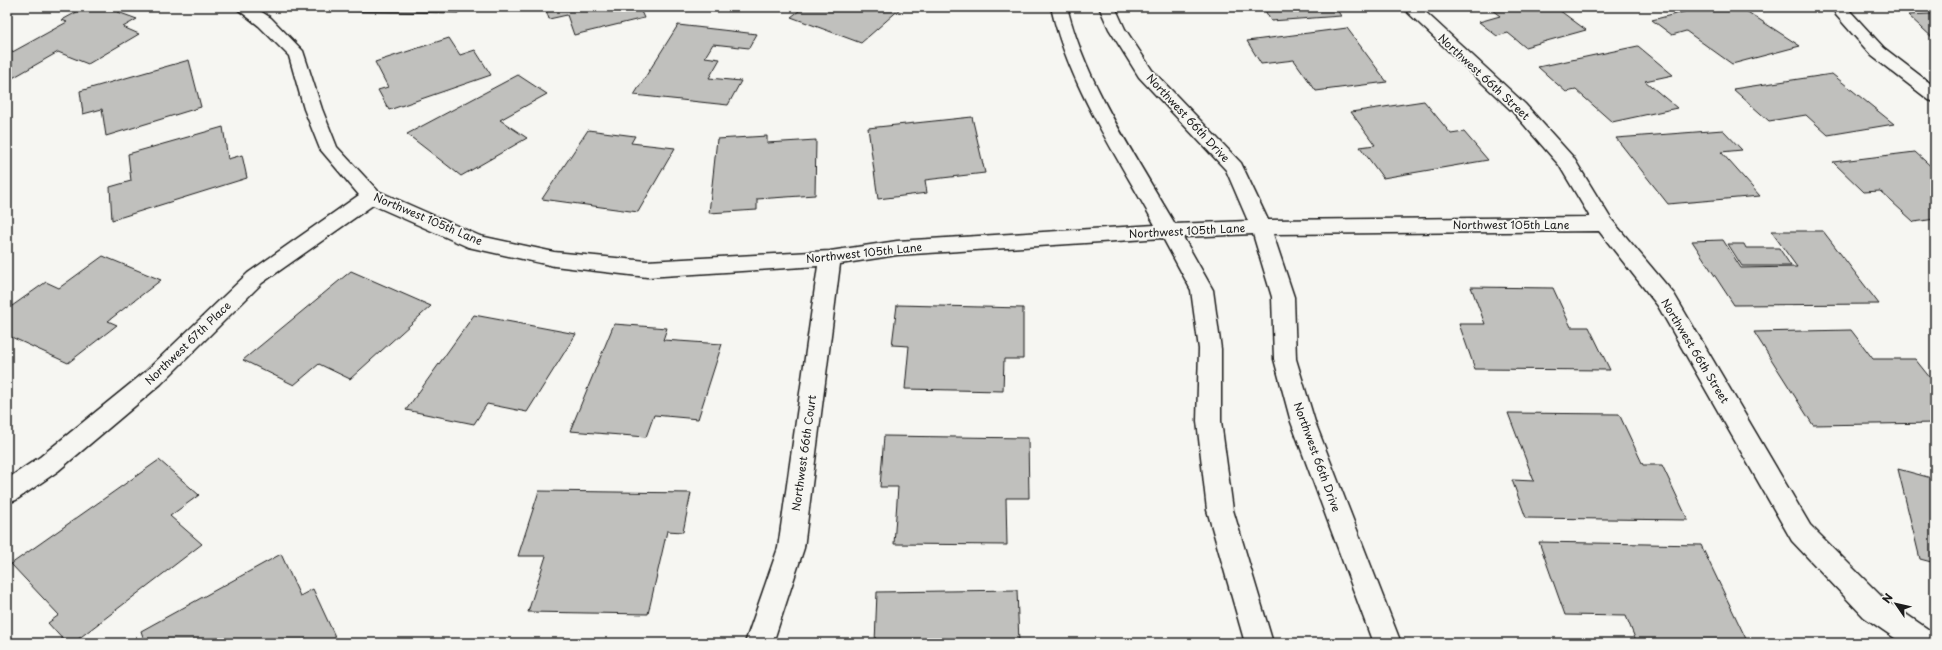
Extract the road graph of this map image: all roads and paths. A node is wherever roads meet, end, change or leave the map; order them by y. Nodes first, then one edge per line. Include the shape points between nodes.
1 (243, 7) edge
2 (1059, 7) edge
3 (1107, 7) edge
4 (1410, 7) edge
5 (1841, 7) edge
6 (1935, 96) edge
7 (371, 196) junction
8 (1604, 224) junction
9 (1261, 227) junction
10 (1167, 231) junction
11 (830, 258) junction
12 (7, 492) edge
13 (759, 643) edge
14 (1259, 643) edge
15 (1387, 643) edge
16 (1925, 643) edge

1 - 7 street, Northwest 105th Lane via 265,22 297,55 313,109 329,149
2 - 10 street via 1065,33 1088,88
3 - 9 street, Northwest 66th Drive via 1117,29 1145,73 1234,166
4 - 8 street, Northwest 66th Street via 1519,108 1566,162
5 - 6 street via 1842,12 1878,52
7 - 11 street, Northwest 105th Lane via 475,242 554,259 647,270
7 - 12 street, Northwest 67th Place via 255,278 153,378 49,464
8 - 9 street, Northwest 105th Lane
8 - 16 street, Northwest 66th Street via 1666,300 1801,533 1874,608
9 - 10 street, Northwest 105th Lane
9 - 15 street, Northwest 66th Drive via 1283,297 1285,359 1303,422
10 - 11 street, Northwest 105th Lane via 897,248
10 - 14 street via 1202,290 1210,349 1209,421 1220,510
11 - 13 street, Northwest 66th Court via 791,548

